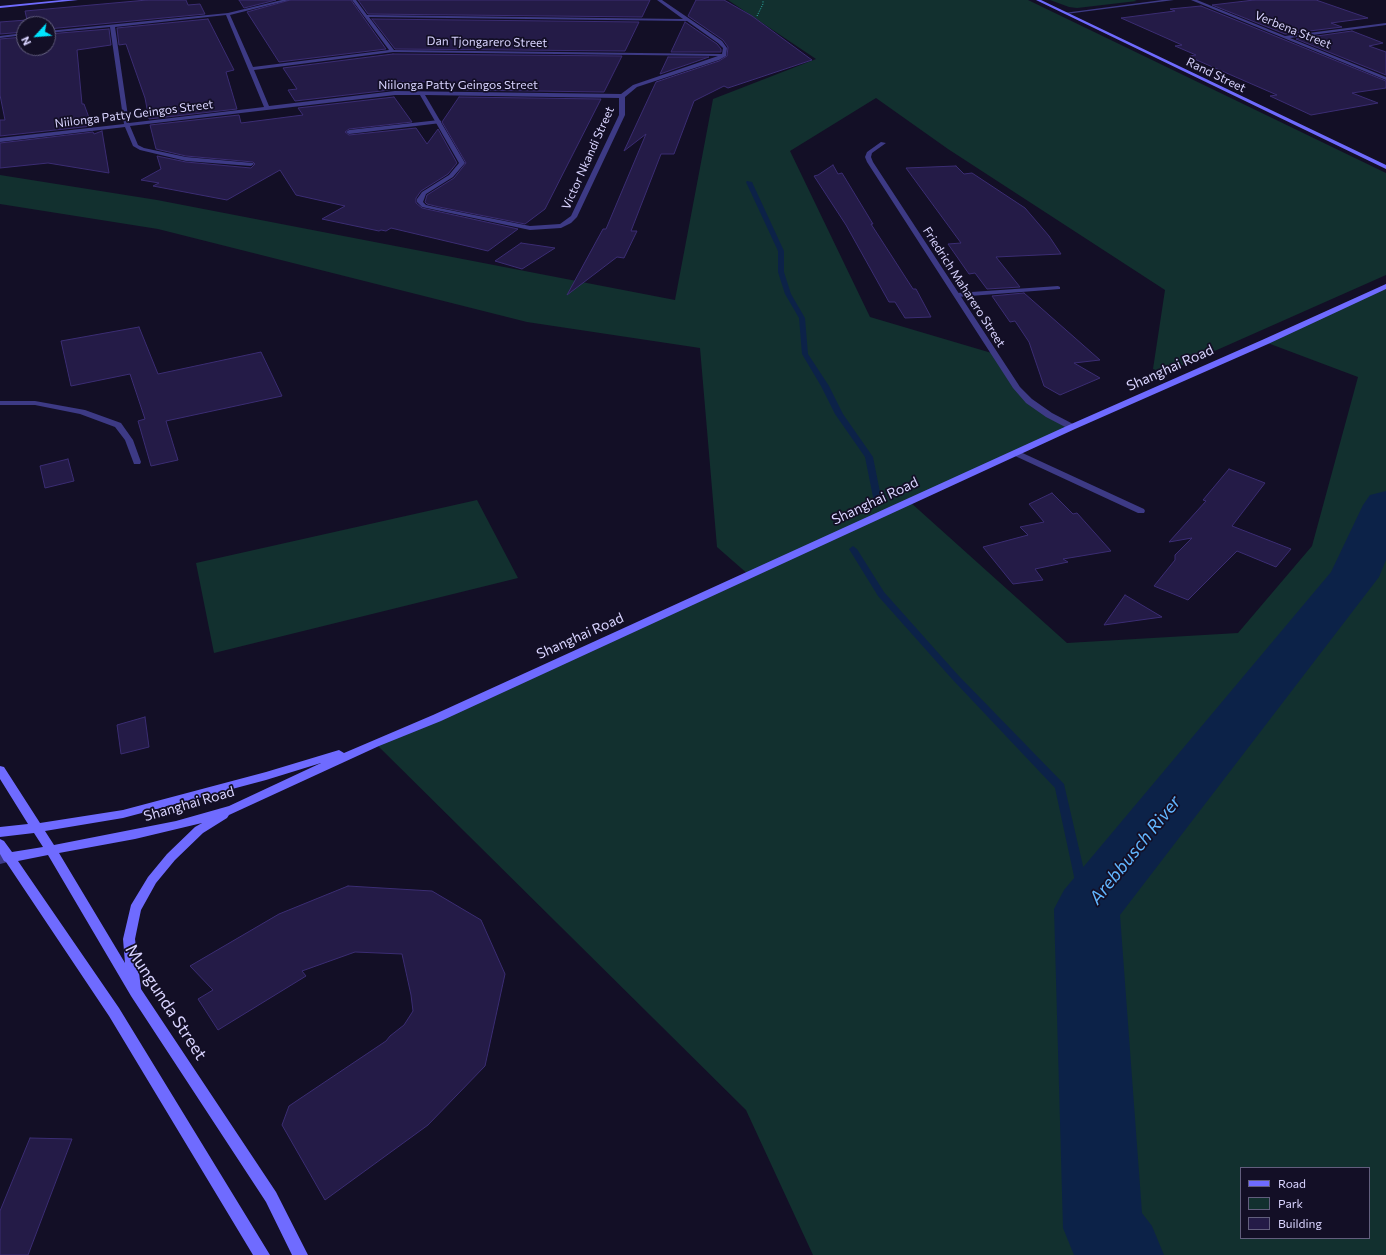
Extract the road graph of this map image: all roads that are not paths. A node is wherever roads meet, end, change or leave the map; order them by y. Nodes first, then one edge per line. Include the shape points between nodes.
1 (76, 0) edge
2 (287, 0) edge
3 (354, 0) edge
4 (660, 0) edge
5 (1038, 0) edge
6 (1172, 0) edge
7 (1193, 0) edge
8 (0, 7) edge
9 (1066, 13) junction
10 (228, 14) junction
11 (366, 16) junction
12 (690, 20) junction
13 (1386, 24) edge
14 (112, 25) junction
15 (56, 31) edge
16 (16, 35) edge
17 (0, 37) edge
18 (1286, 37) junction
19 (393, 51) junction
20 (724, 55) junction
21 (251, 69) junction
22 (1386, 79) edge
23 (422, 94) junction
24 (622, 96) junction
25 (267, 108) junction
26 (439, 122) junction
27 (127, 125) junction
28 (349, 132) dead end
29 (0, 140) edge
30 (883, 143) dead end
31 (251, 164) dead end
32 (1386, 167) edge
33 (1386, 286) edge
34 (1058, 288) dead end
35 (957, 295) junction
36 (0, 403) edge
37 (1072, 427) junction
38 (1016, 453) junction
39 (137, 462) dead end
40 (1141, 511) dead end
41 (375, 743) junction
42 (0, 770) edge
43 (232, 810) junction
44 (36, 827) junction
45 (0, 832) edge
46 (0, 844) edge
47 (51, 850) junction
48 (4, 859) edge
49 (136, 992) junction
50 (262, 1255) edge
51 (300, 1255) edge

1 - 8 street
2 - 10 street
3 - 11 street
4 - 12 street
5 - 9 street, Rand Street
6 - 9 street
7 - 18 street, Verbena Street
9 - 32 street, Rand Street
10 - 14 street
10 - 21 street
11 - 12 street
11 - 19 street
12 - 20 street via 720,42 725,48
13 - 18 street
14 - 15 street
14 - 27 street
16 - 17 street
18 - 22 street, Verbena Street
19 - 20 street, Dan Tjongarero Street
19 - 21 street, Dan Tjongarero Street
20 - 24 street via 717,60 636,86
21 - 25 street
23 - 24 street, Niilonga Patty Geingos Street
23 - 25 street, Niilonga Patty Geingos Street via 373,95
23 - 26 street, Victor Nkandi Street
24 - 26 street, Victor Nkandi Street via 622,115 574,217 561,226 549,228 530,228 424,206 420,202 424,193 451,176 462,163
25 - 27 street, Niilonga Patty Geingos Street
26 - 28 street
27 - 29 street, Niilonga Patty Geingos Street
27 - 31 street via 136,146 142,149 186,159
30 - 35 street, Friedrich Maharero Street via 870,152 870,162
33 - 37 street, Shanghai Road
34 - 35 street
35 - 37 street, Friedrich Maharero Street via 1017,388 1029,401
36 - 39 street via 35,403 82,412 118,425 129,440
37 - 38 street, Shanghai Road
38 - 40 street
38 - 41 street, Shanghai Road via 458,708
41 - 43 street, Shanghai Road
41 - 44 street, Shanghai Road via 166,804 123,814
42 - 44 street, Mungunda Street
43 - 47 street, Shanghai Road via 176,825
43 - 49 street via 199,830 171,857 152,880 135,909 129,940
44 - 45 street, Shanghai Road
44 - 47 street, Mungunda Street
46 - 48 street
47 - 48 street, Shanghai Road
47 - 49 street, Mungunda Street
48 - 50 street via 114,1012
49 - 51 street, Mungunda Street via 267,1190

